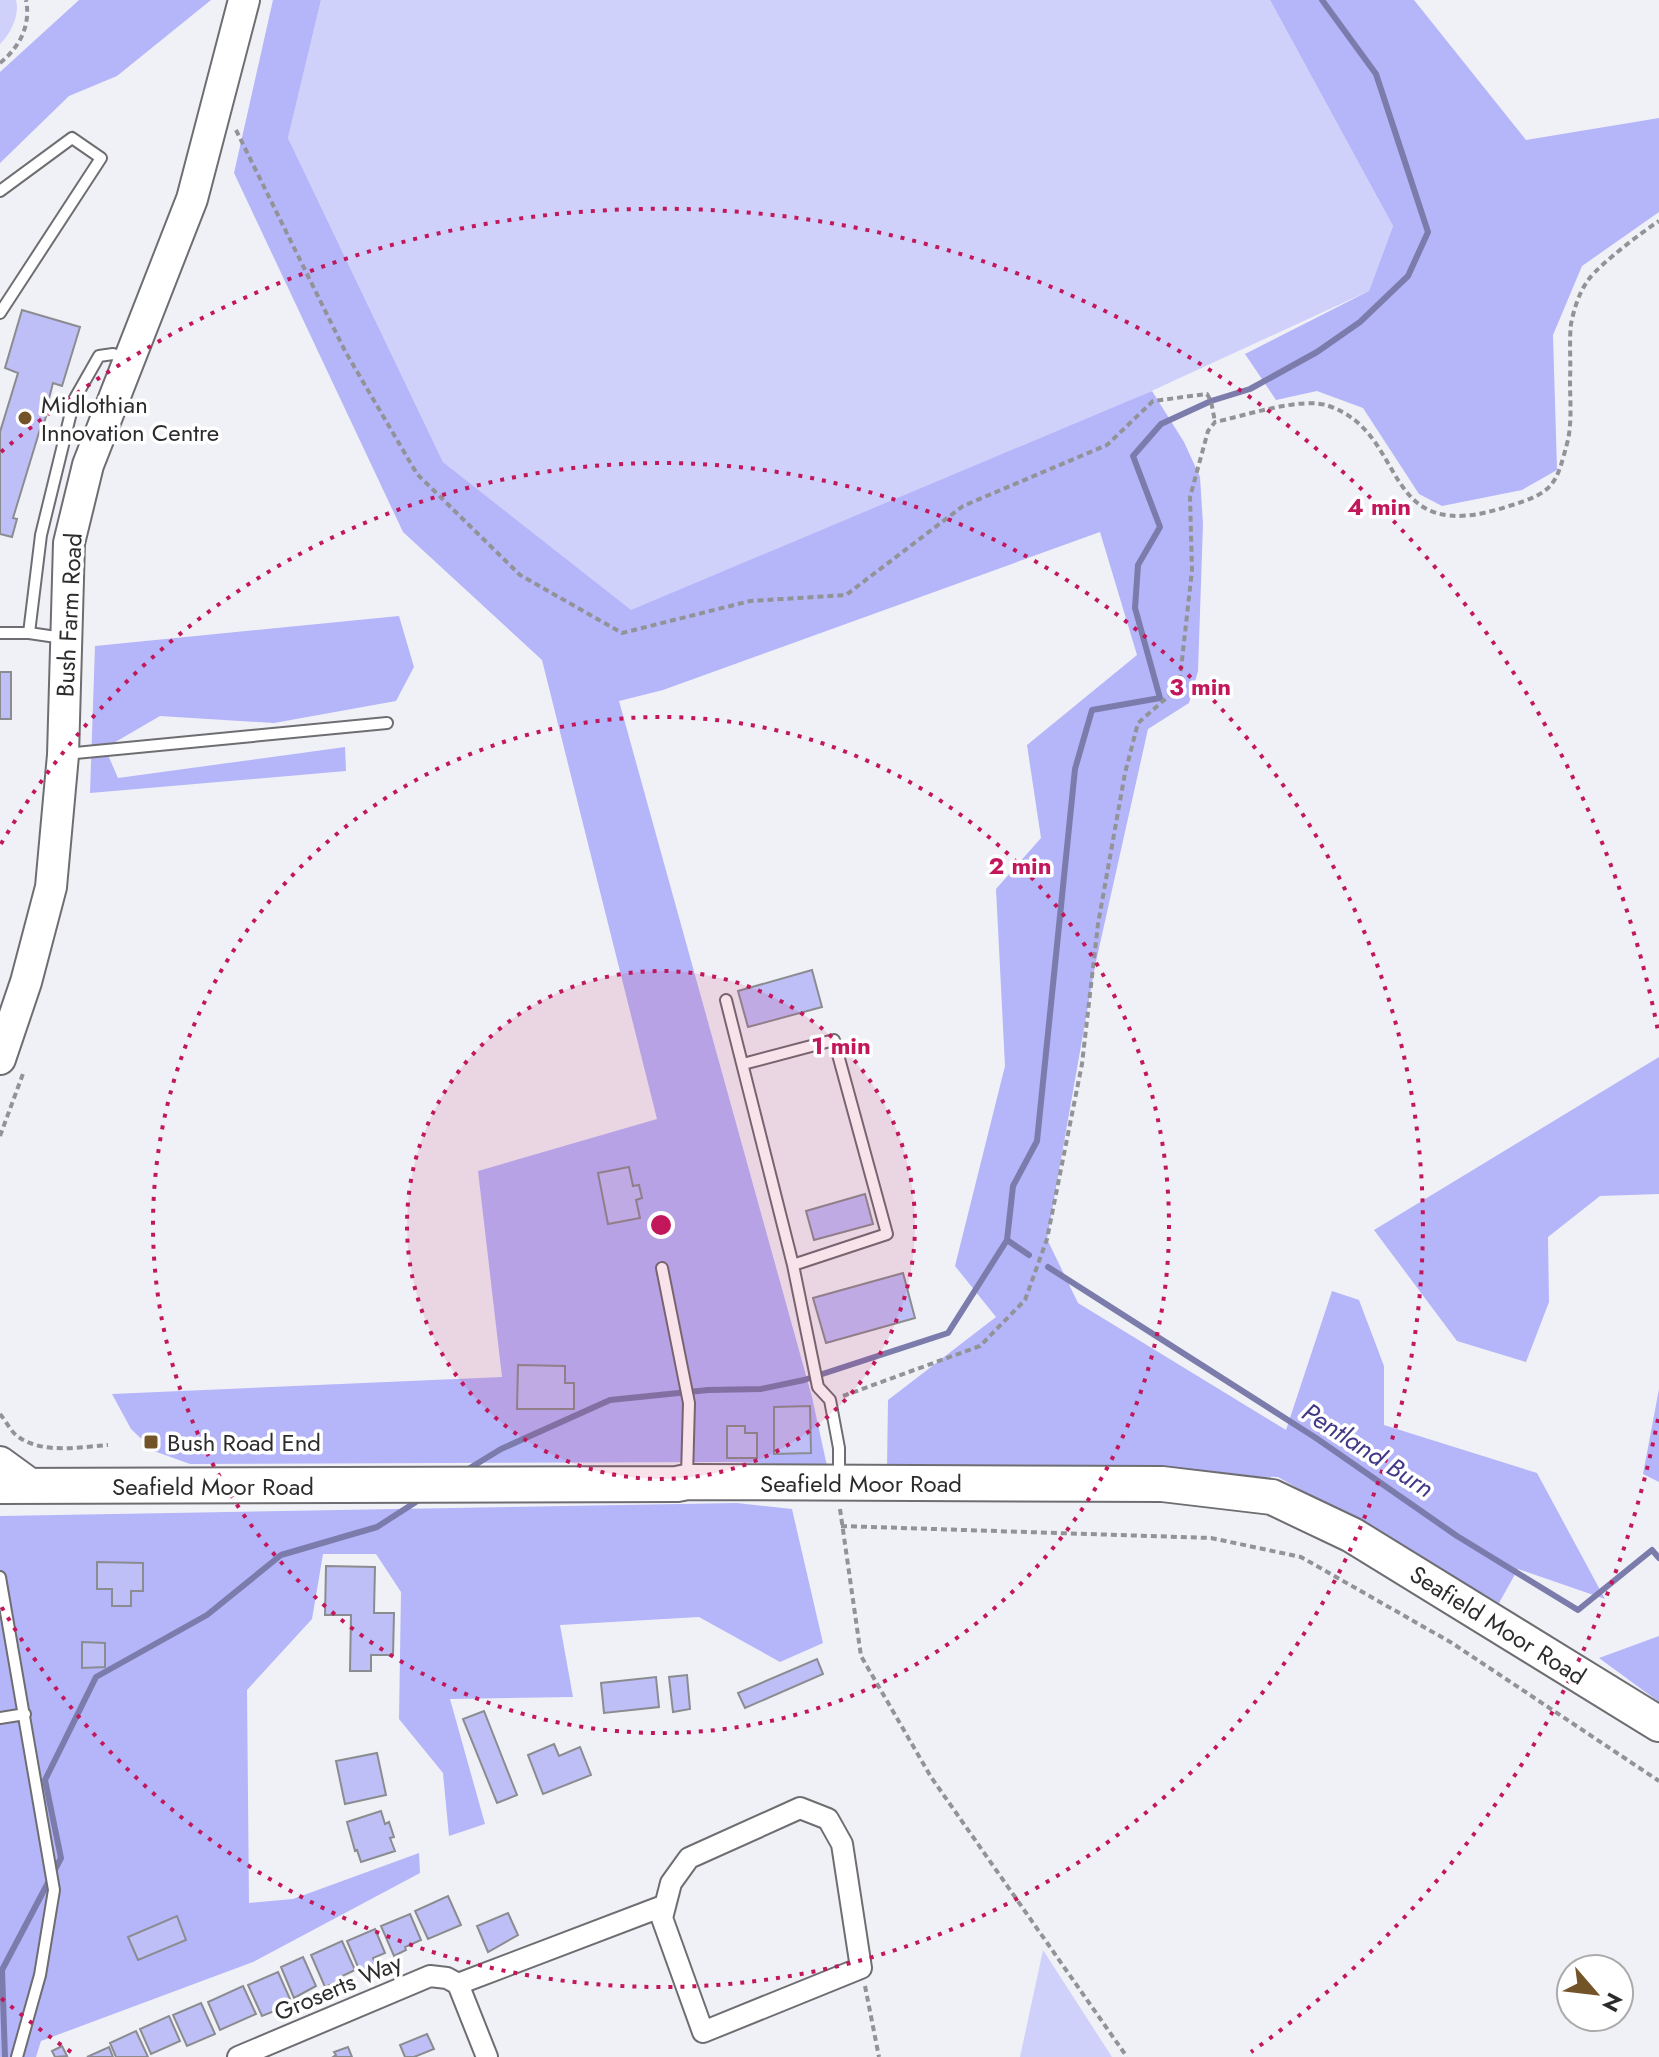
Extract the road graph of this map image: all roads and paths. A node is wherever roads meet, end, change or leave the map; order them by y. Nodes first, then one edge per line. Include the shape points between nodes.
1 (26, 0) edge
2 (244, 0) edge
3 (0, 63) edge
4 (230, 136) dead end
5 (0, 191) edge
6 (1659, 221) edge
7 (0, 313) edge
8 (128, 359) junction
9 (1215, 422) junction
10 (0, 633) edge
11 (29, 633) junction
12 (65, 638) junction
13 (387, 723) dead end
14 (63, 755) junction
15 (726, 1000) dead end
16 (12, 1064) edge
17 (743, 1064) junction
18 (0, 1136) edge
19 (793, 1265) junction
20 (662, 1268) dead end
21 (830, 1400) junction
22 (0, 1414) edge
23 (108, 1445) dead end
24 (0, 1462) edge
25 (687, 1482) junction
26 (838, 1484) junction
27 (17, 1486) edge
28 (841, 1526) junction
29 (0, 1577) edge
30 (25, 1714) junction
31 (0, 1718) edge
32 (1659, 1724) edge
33 (1659, 1781) edge
34 (663, 1906) junction
35 (861, 1968) junction
36 (458, 1984) junction
37 (248, 2055) edge
38 (17, 2057) edge
39 (487, 2057) edge
40 (879, 2057) edge
41 (1127, 2057) edge

1 - 3 path via 28,23
2 - 8 street, Bush Farm Road via 192,199
4 - 9 path via 233,124 345,351 417,474 520,575 622,633 750,601 846,595 963,506 1107,445 1153,401 1207,394
5 - 7 lane via 72,138 101,158
6 - 9 path via 1589,279 1577,301 1571,326 1570,430 1558,477 1541,496 1481,516 1430,511 1409,497 1361,422 1327,405 1302,404
8 - 11 lane via 99,356 74,400 41,535
8 - 12 street, Bush Farm Road via 88,465 69,543
9 - 21 path via 1190,497 1192,570 1179,687 1138,723 1125,773 1098,924 1082,1064 1047,1239 1025,1300 980,1346
10 - 11 lane
11 - 12 lane
12 - 14 street, Bush Farm Road
13 - 14 lane
14 - 16 street, Bush Farm Road via 51,887
15 - 17 lane
16 - 18 path
17 - 19 lane
17 - 19 lane via 834,1040 887,1234
19 - 21 lane via 817,1383
20 - 25 lane via 689,1403
21 - 26 lane via 839,1448
22 - 23 path via 18,1438 36,1444 62,1449
24 - 27 street
25 - 26 main road, Seafield Moor Road
25 - 27 main road, Seafield Moor Road
26 - 28 path
26 - 32 main road, Seafield Moor Road via 1162,1484 1272,1497 1352,1535
28 - 33 path via 1211,1538 1301,1557 1452,1643
28 - 41 path via 861,1656 931,1777
29 - 30 lane
30 - 31 lane
30 - 38 lane via 54,1890 40,1975
34 - 35 street via 662,1918 703,2032
34 - 35 street via 689,1858 800,1808 810,1810 828,1819 842,1844
34 - 36 street
35 - 40 path
36 - 37 street, Groserts Way via 430,1976
36 - 39 street

